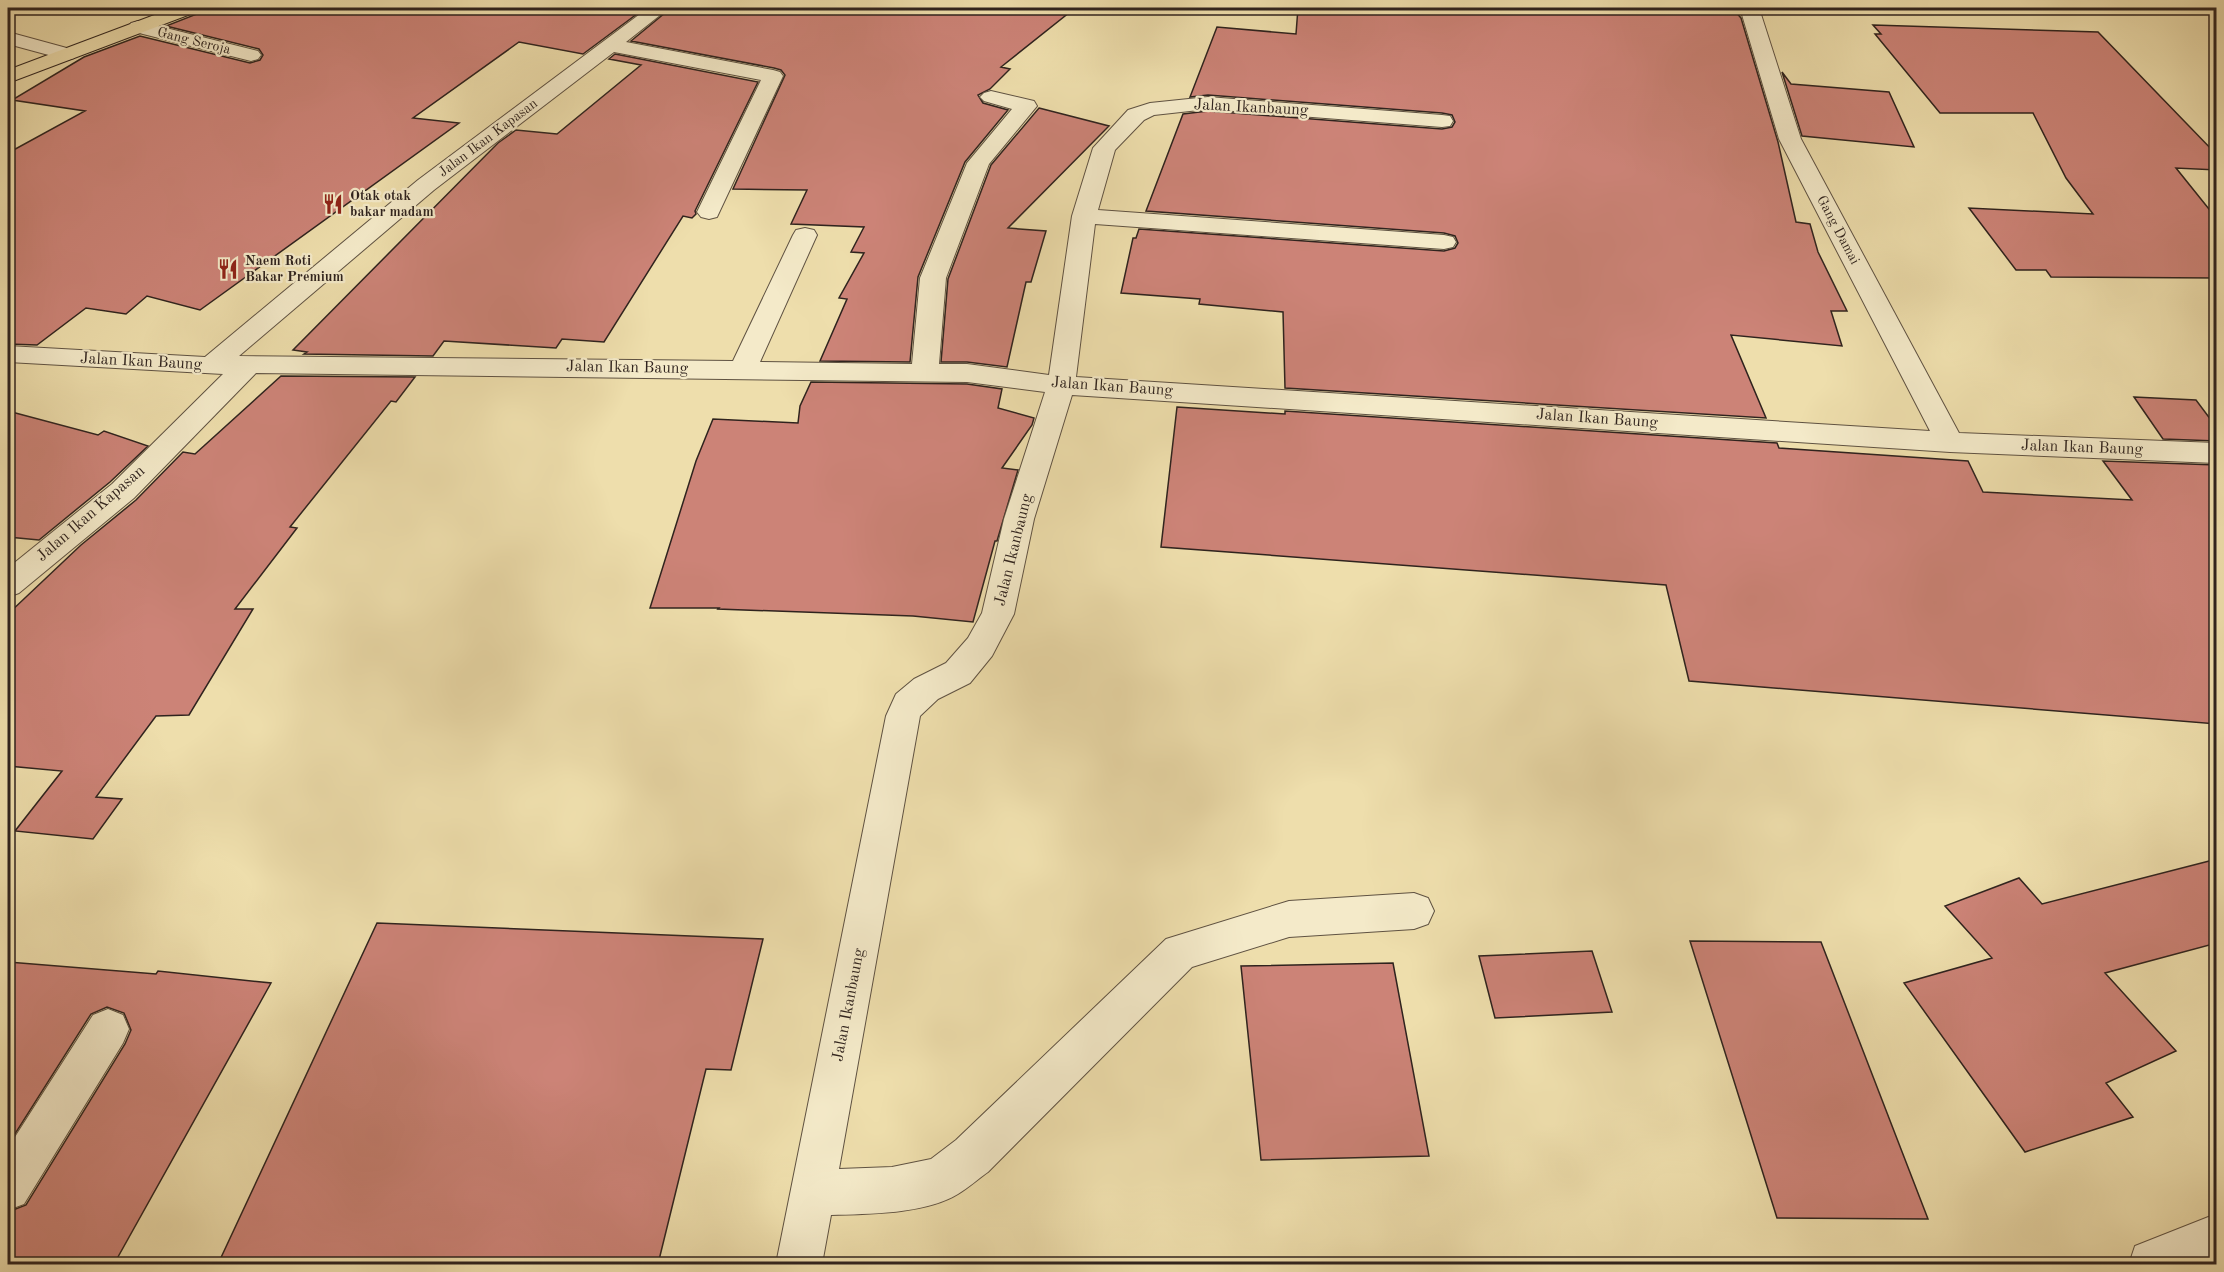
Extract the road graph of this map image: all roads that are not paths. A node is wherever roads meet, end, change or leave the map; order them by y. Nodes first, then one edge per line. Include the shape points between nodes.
1 (189, 8) edge
2 (659, 8) edge
3 (1750, 8) edge
4 (138, 27) junction
5 (8, 38) edge
6 (609, 45) junction
7 (67, 54) junction
8 (251, 55) dead end
9 (8, 77) edge
10 (991, 97) dead end
11 (1442, 121) dead end
12 (709, 212) dead end
13 (1084, 216) junction
14 (805, 235) dead end
15 (1444, 242) dead end
16 (8, 354) edge
17 (249, 364) junction
18 (211, 366) junction
19 (742, 370) junction
20 (925, 374) junction
21 (1061, 385) junction
22 (1950, 442) junction
23 (2217, 453) edge
24 (8, 585) edge
25 (1414, 911) dead end
26 (108, 1029) dead end
27 (8, 1188) edge
28 (814, 1193) junction
29 (2217, 1237) edge
30 (2152, 1263) dead end
31 (799, 1264) edge

1 - 4 main road
2 - 6 street, Jalan Ikan Kapasan
3 - 22 street, Gang Damai via 1790,139
4 - 7 main road
4 - 8 street, Gang Seroja
5 - 7 street
6 - 12 street via 773,76
6 - 18 street, Jalan Ikan Kapasan via 426,185
7 - 9 main road
10 - 20 street via 1026,106 978,163 933,278
11 - 13 street, Jalan Ikanbaung via 1208,103 1149,109 1137,115 1104,148
13 - 15 street
13 - 21 street, Jalan Ikanbaung
14 - 19 street
16 - 18 street, Jalan Ikan Baung
17 - 18 street, Jalan Ikan Baung
17 - 19 street, Jalan Ikan Baung
17 - 24 street, Jalan Ikan Kapasan via 123,491
19 - 20 street, Jalan Ikan Baung
20 - 21 street, Jalan Ikan Baung via 968,373
21 - 22 street, Jalan Ikan Baung
21 - 28 street, Jalan Ikanbaung via 1019,519 998,614 980,647 958,673 926,689 908,704 903,716
22 - 23 street, Jalan Ikan Baung
25 - 28 street via 1289,919 1180,952 972,1156 941,1179 892,1190
26 - 27 street
28 - 31 street, Jalan Ikanbaung
29 - 30 street

